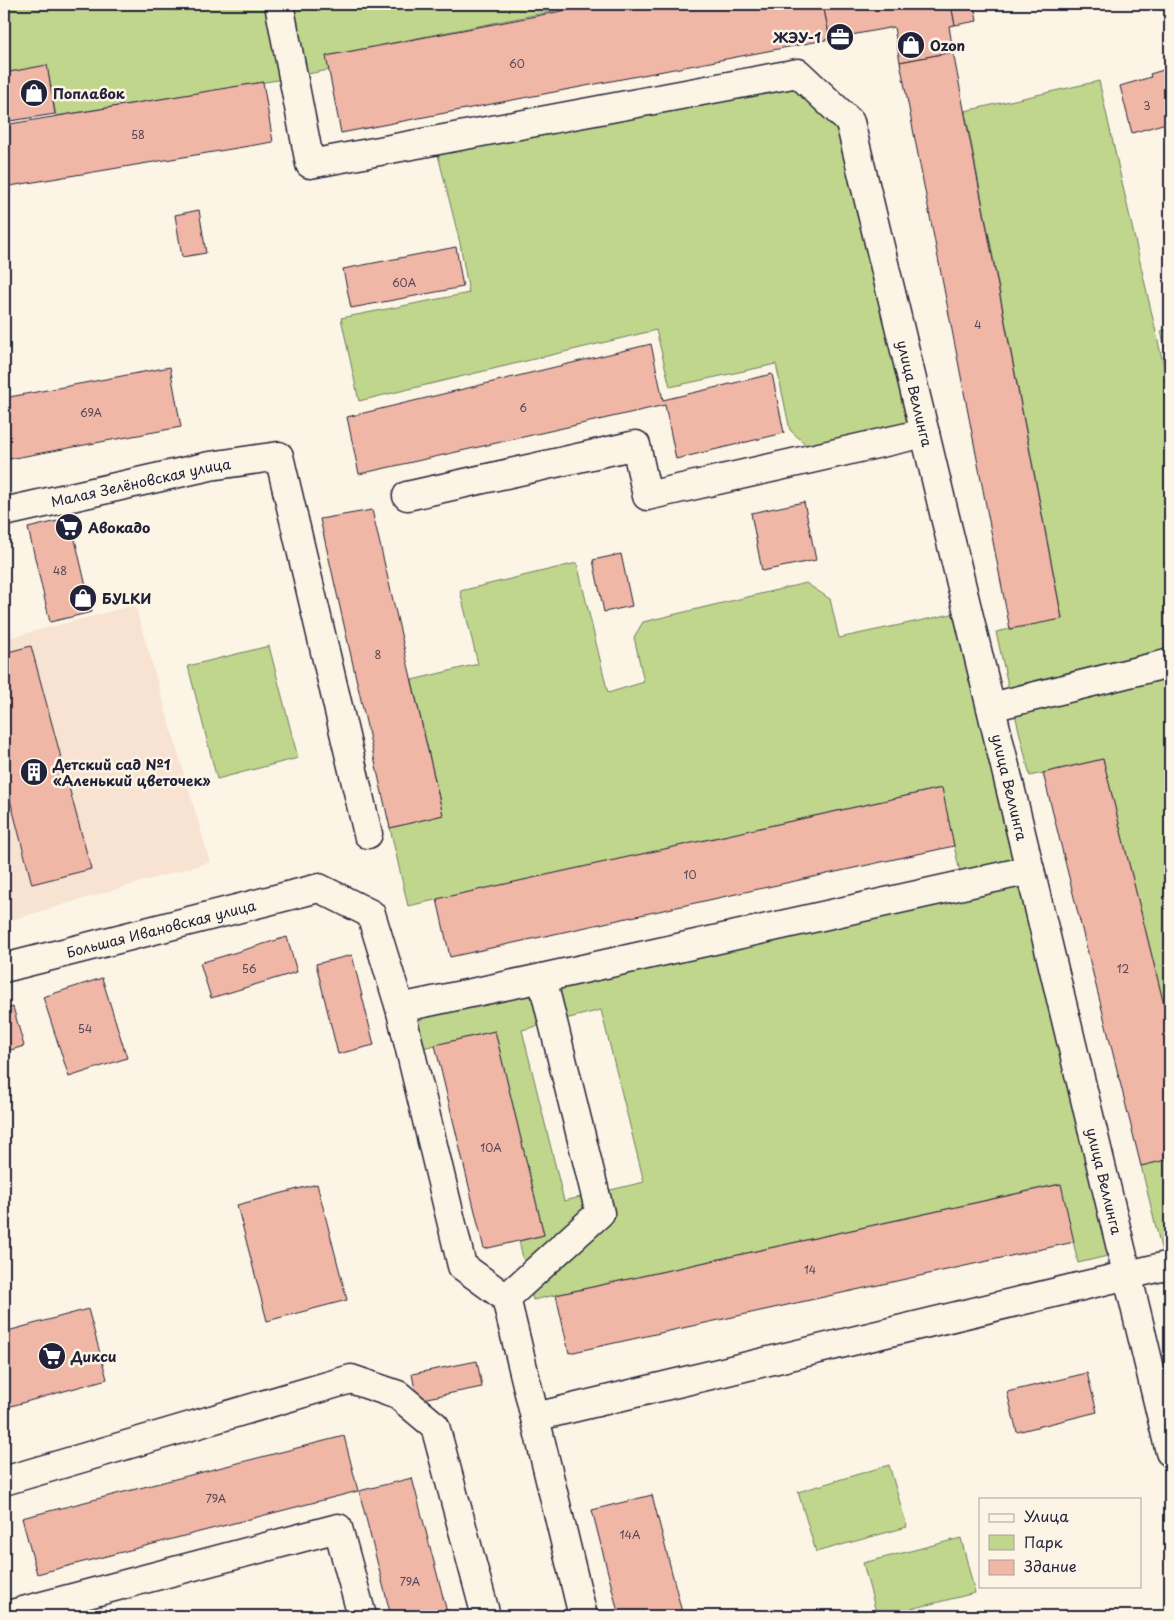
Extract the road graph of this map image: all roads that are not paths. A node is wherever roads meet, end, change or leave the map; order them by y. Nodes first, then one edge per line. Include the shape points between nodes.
1 (279, 4) edge
2 (925, 433) junction
3 (407, 496) dead end
4 (4, 512) edge
5 (1170, 663) edge
6 (990, 707) junction
7 (368, 834) dead end
8 (1030, 870) junction
9 (4, 968) edge
10 (542, 978) junction
11 (400, 1008) junction
12 (1170, 1265) edge
13 (1128, 1276) junction
14 (506, 1298) junction
15 (535, 1418) junction
16 (1170, 1452) edge
17 (4, 1481) edge
18 (4, 1616) edge
19 (362, 1616) edge
20 (486, 1616) edge
21 (583, 1616) edge

1 - 2 street, улица Веллинга via 310,164 798,73 850,122
2 - 3 street via 647,496 636,445
2 - 6 street, улица Веллинга
4 - 7 street, Малая Зелёновская улица via 210,466 279,456
5 - 6 street
6 - 8 street, улица Веллинга
8 - 10 street
8 - 13 street, улица Веллинга
9 - 11 street, Большая Ивановская улица via 319,888 371,914
10 - 11 street
10 - 14 street via 600,1213
11 - 14 street via 462,1266
12 - 13 street
13 - 15 street
13 - 16 street, улица Веллинга
14 - 15 street
15 - 21 street
17 - 20 street via 351,1379 398,1395 435,1426
18 - 19 street via 338,1528

